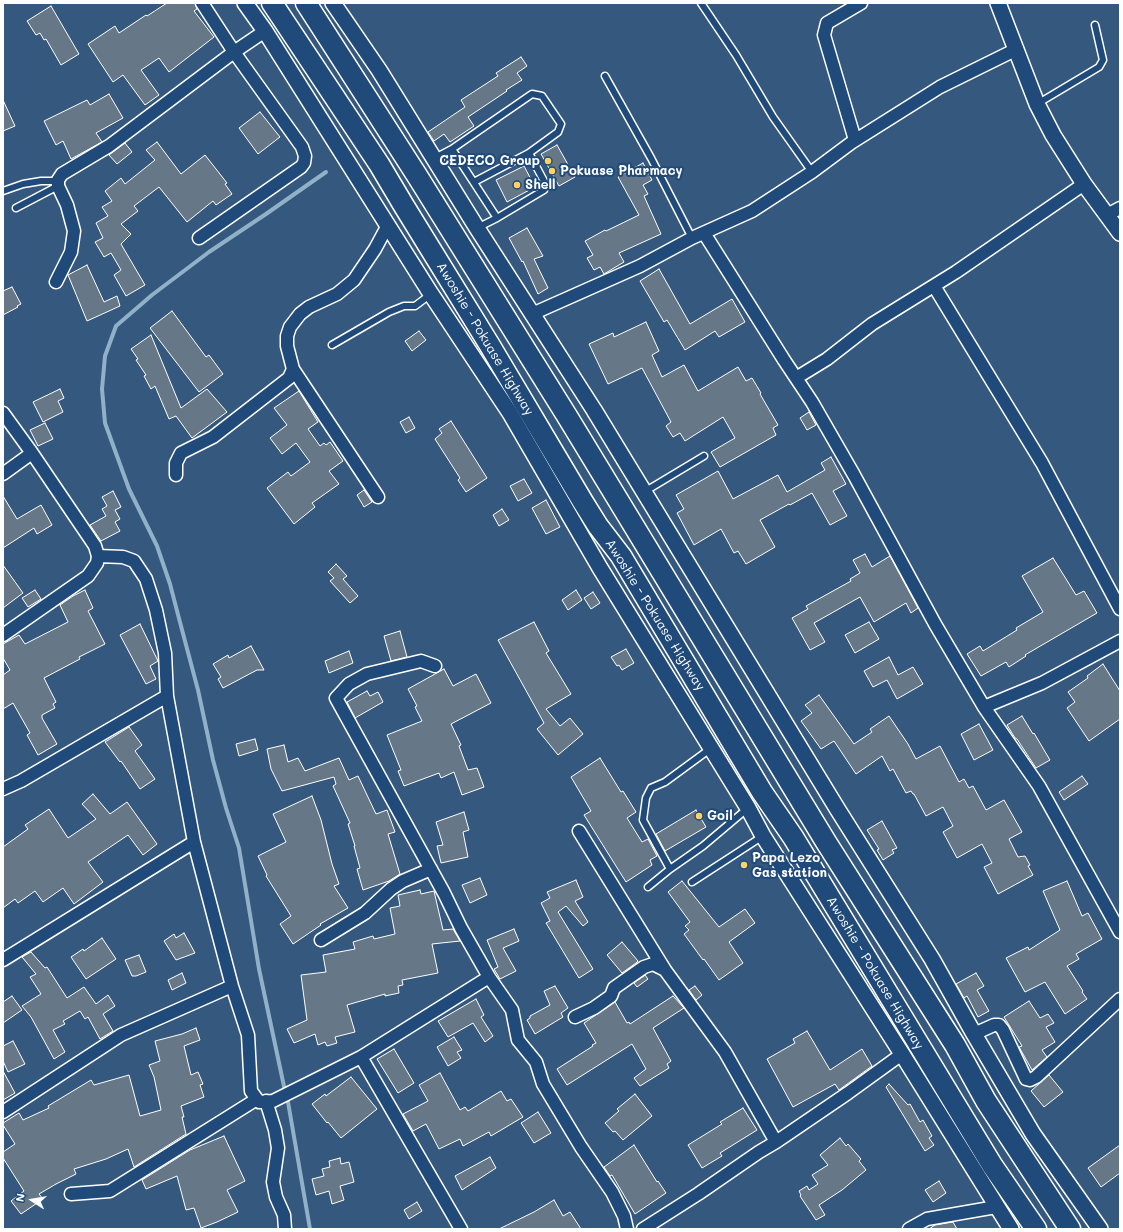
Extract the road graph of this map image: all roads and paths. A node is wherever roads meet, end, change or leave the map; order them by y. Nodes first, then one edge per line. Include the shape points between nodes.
1 (202, 3) edge
2 (245, 3) edge
3 (272, 3) edge
4 (306, 3) edge
5 (333, 3) edge
6 (701, 3) edge
7 (861, 3) edge
8 (998, 3) edge
9 (1094, 24) dead end
10 (265, 31) junction
11 (1016, 49) junction
12 (234, 52) junction
13 (605, 76) dead end
14 (1037, 104) junction
15 (855, 140) junction
16 (452, 149) junction
17 (529, 153) junction
18 (433, 158) junction
19 (812, 172) junction
20 (474, 182) junction
21 (58, 184) junction
22 (1084, 184) junction
23 (3, 190) edge
24 (16, 208) dead end
25 (1120, 208) edge
26 (1107, 215) junction
27 (497, 218) junction
28 (388, 225) junction
29 (477, 228) junction
30 (704, 233) junction
31 (1120, 233) edge
32 (199, 238) dead end
33 (692, 238) junction
34 (56, 282) dead end
35 (934, 286) junction
36 (431, 294) junction
37 (532, 314) junction
38 (332, 345) dead end
39 (293, 369) junction
40 (796, 378) junction
41 (3, 413) edge
42 (32, 453) junction
43 (704, 456) dead end
44 (3, 474) edge
45 (176, 476) dead end
46 (612, 490) junction
47 (644, 492) junction
48 (378, 497) dead end
49 (583, 502) junction
50 (98, 556) junction
51 (1120, 609) edge
52 (3, 635) edge
53 (1120, 641) edge
54 (435, 666) dead end
55 (167, 696) junction
56 (984, 707) junction
57 (710, 749) junction
58 (3, 789) edge
59 (748, 808) junction
60 (579, 831) dead end
61 (763, 836) junction
62 (194, 842) junction
63 (431, 869) junction
64 (670, 869) junction
65 (692, 882) dead end
66 (648, 887) dead end
67 (1120, 932) edge
68 (321, 940) dead end
69 (3, 960) edge
70 (664, 970) junction
71 (489, 977) junction
72 (232, 986) junction
73 (1120, 999) edge
74 (575, 1018) dead end
75 (974, 1034) junction
76 (902, 1054) junction
77 (361, 1058) junction
78 (261, 1100) junction
79 (986, 1101) junction
80 (957, 1107) junction
81 (3, 1112) edge
82 (776, 1142) junction
83 (71, 1194) dead end
84 (996, 1207) junction
85 (285, 1229) edge
86 (460, 1229) edge
87 (627, 1229) edge
88 (643, 1229) edge
89 (909, 1229) edge
90 (1011, 1229) edge
91 (1036, 1229) edge
92 (1070, 1229) edge
93 (1100, 1229) edge

1 - 12 street
2 - 10 street
3 - 49 main road, Awoshie - Pokuase Highway via 379,164
4 - 46 main road, Awoshie - Pokuase Highway
5 - 18 street via 379,70
6 - 19 lane via 773,117
7 - 15 street via 827,23 824,35
8 - 11 street
9 - 14 lane via 1103,60 1099,67
10 - 12 street
10 - 28 street
11 - 14 street
11 - 15 street via 940,87
12 - 21 street via 109,146 62,174
12 - 32 street via 302,147 304,163
13 - 33 lane
14 - 22 street
15 - 19 street
16 - 17 lane via 532,94 542,96 561,124 558,132
16 - 18 lane
16 - 20 lane
17 - 20 lane
17 - 27 lane via 545,183 544,190
18 - 29 street
19 - 30 street via 752,211
20 - 27 lane
21 - 23 lane via 41,181
21 - 24 lane
21 - 34 street via 74,231 71,252
22 - 26 street
22 - 35 street
25 - 26 street
26 - 31 street
27 - 29 lane
28 - 36 street
28 - 39 street via 354,280 337,294 309,307 290,327 287,346
29 - 37 street
30 - 33 street
30 - 40 street
33 - 37 street via 640,266
35 - 40 street via 872,324 827,359
35 - 51 street via 1042,463
36 - 38 lane via 415,306 404,306 389,312
36 - 57 street via 510,413
37 - 47 street
39 - 45 street via 281,386 213,437 181,452 176,463
39 - 48 street
40 - 56 street via 854,475 935,624
41 - 42 street
42 - 44 street
42 - 50 street via 95,546
43 - 47 lane
46 - 49 main road
46 - 79 main road, Awoshie - Pokuase Highway via 826,842 955,1045
47 - 75 street via 932,959
49 - 80 main road, Awoshie - Pokuase Highway via 621,556 762,792 793,837
50 - 52 street via 97,563 88,576
50 - 55 street via 130,558 138,565 146,579 165,652
53 - 56 street via 1042,683
54 - 63 street via 421,662 366,674 349,684 336,698
55 - 58 street via 20,782
55 - 62 street
56 - 67 street via 1039,786
57 - 59 street
57 - 64 lane via 665,782 652,788 646,798 643,820
59 - 61 street
59 - 64 lane via 703,846
60 - 70 street
61 - 65 lane
61 - 76 street
62 - 69 street
62 - 72 street
63 - 68 street via 391,889 365,913
63 - 71 street
64 - 66 lane
70 - 74 street via 653,964 644,967 614,988 611,996
70 - 82 street via 725,1052
71 - 77 street
71 - 87 street via 512,1010 518,1040 536,1062 543,1084 612,1192 624,1216
72 - 78 street via 248,1035 251,1091
72 - 81 street via 121,1036
73 - 75 street via 1042,1072 1030,1080 1026,1079 999,1025
75 - 93 street via 1032,1134
76 - 82 street
76 - 84 street
77 - 78 street via 273,1101
77 - 86 street
78 - 83 street via 110,1191
78 - 85 street via 275,1130 278,1148 273,1182 284,1216
79 - 80 main road
79 - 92 main road, Awoshie - Pokuase Highway
80 - 91 main road, Awoshie - Pokuase Highway via 992,1165
82 - 88 street
84 - 89 street via 927,1219
84 - 90 street

